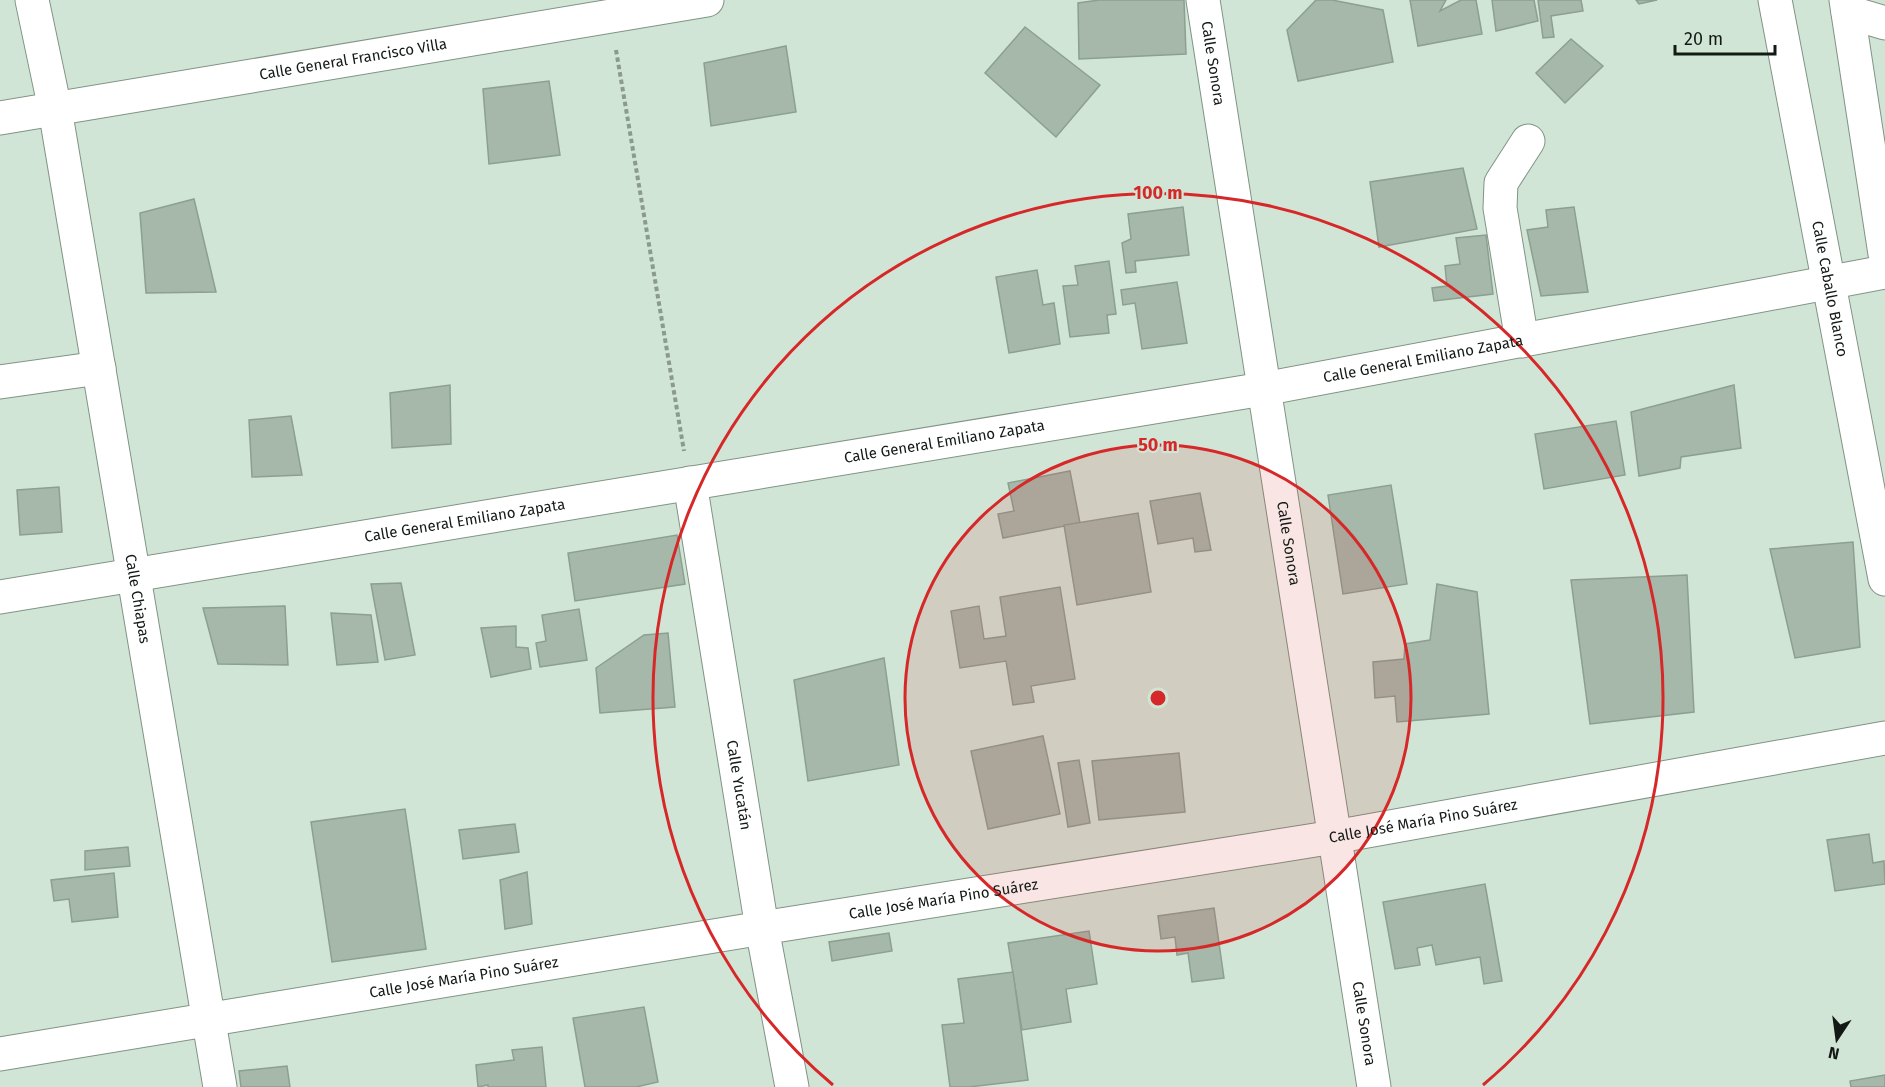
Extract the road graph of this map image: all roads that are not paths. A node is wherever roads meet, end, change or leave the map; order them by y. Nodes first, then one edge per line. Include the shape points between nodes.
1 (32, 0) edge
2 (706, 0) edge
3 (1203, 0) edge
4 (1775, 0) edge
5 (1847, 6) edge
6 (609, 8) edge
7 (1885, 23) edge
8 (54, 109) junction
9 (0, 118) edge
10 (1528, 141) dead end
11 (1885, 254) edge
12 (1885, 272) edge
13 (1828, 284) junction
14 (1522, 341) junction
15 (99, 368) junction
16 (0, 382) edge
17 (1263, 389) junction
18 (690, 483) junction
19 (134, 575) junction
20 (1885, 579) edge
21 (0, 597) edge
22 (1885, 738) edge
23 (1334, 837) junction
24 (762, 928) junction
25 (209, 1020) junction
26 (0, 1054) edge
27 (220, 1087) edge
28 (792, 1087) edge
29 (1374, 1087) edge

1 - 8 street, Calle Chiapas
2 - 6 street, Calle General Francisco Villa
3 - 17 street, Calle Sonora
4 - 13 street, Calle Caballo Blanco
5 - 7 street
5 - 11 street
6 - 8 street, Calle General Francisco Villa
8 - 9 street, Calle General Francisco Villa
8 - 15 street, Calle Chiapas
10 - 14 street via 1501,183 1500,208
12 - 13 street, Calle General Emiliano Zapata
13 - 14 street, Calle General Emiliano Zapata
13 - 20 street, Calle Caballo Blanco
14 - 17 street, Calle General Emiliano Zapata
15 - 16 street
15 - 19 street, Calle Chiapas
17 - 18 street, Calle General Emiliano Zapata
17 - 23 street, Calle Sonora
18 - 19 street, Calle General Emiliano Zapata
18 - 24 street, Calle Yucatán
19 - 21 street, Calle General Emiliano Zapata
19 - 25 street, Calle Chiapas
22 - 23 street, Calle José María Pino Suárez
23 - 24 street, Calle José María Pino Suárez
23 - 29 street, Calle Sonora
24 - 25 street, Calle José María Pino Suárez
24 - 28 street, Calle Yucatán
25 - 26 street, Calle José María Pino Suárez
25 - 27 street, Calle Chiapas

